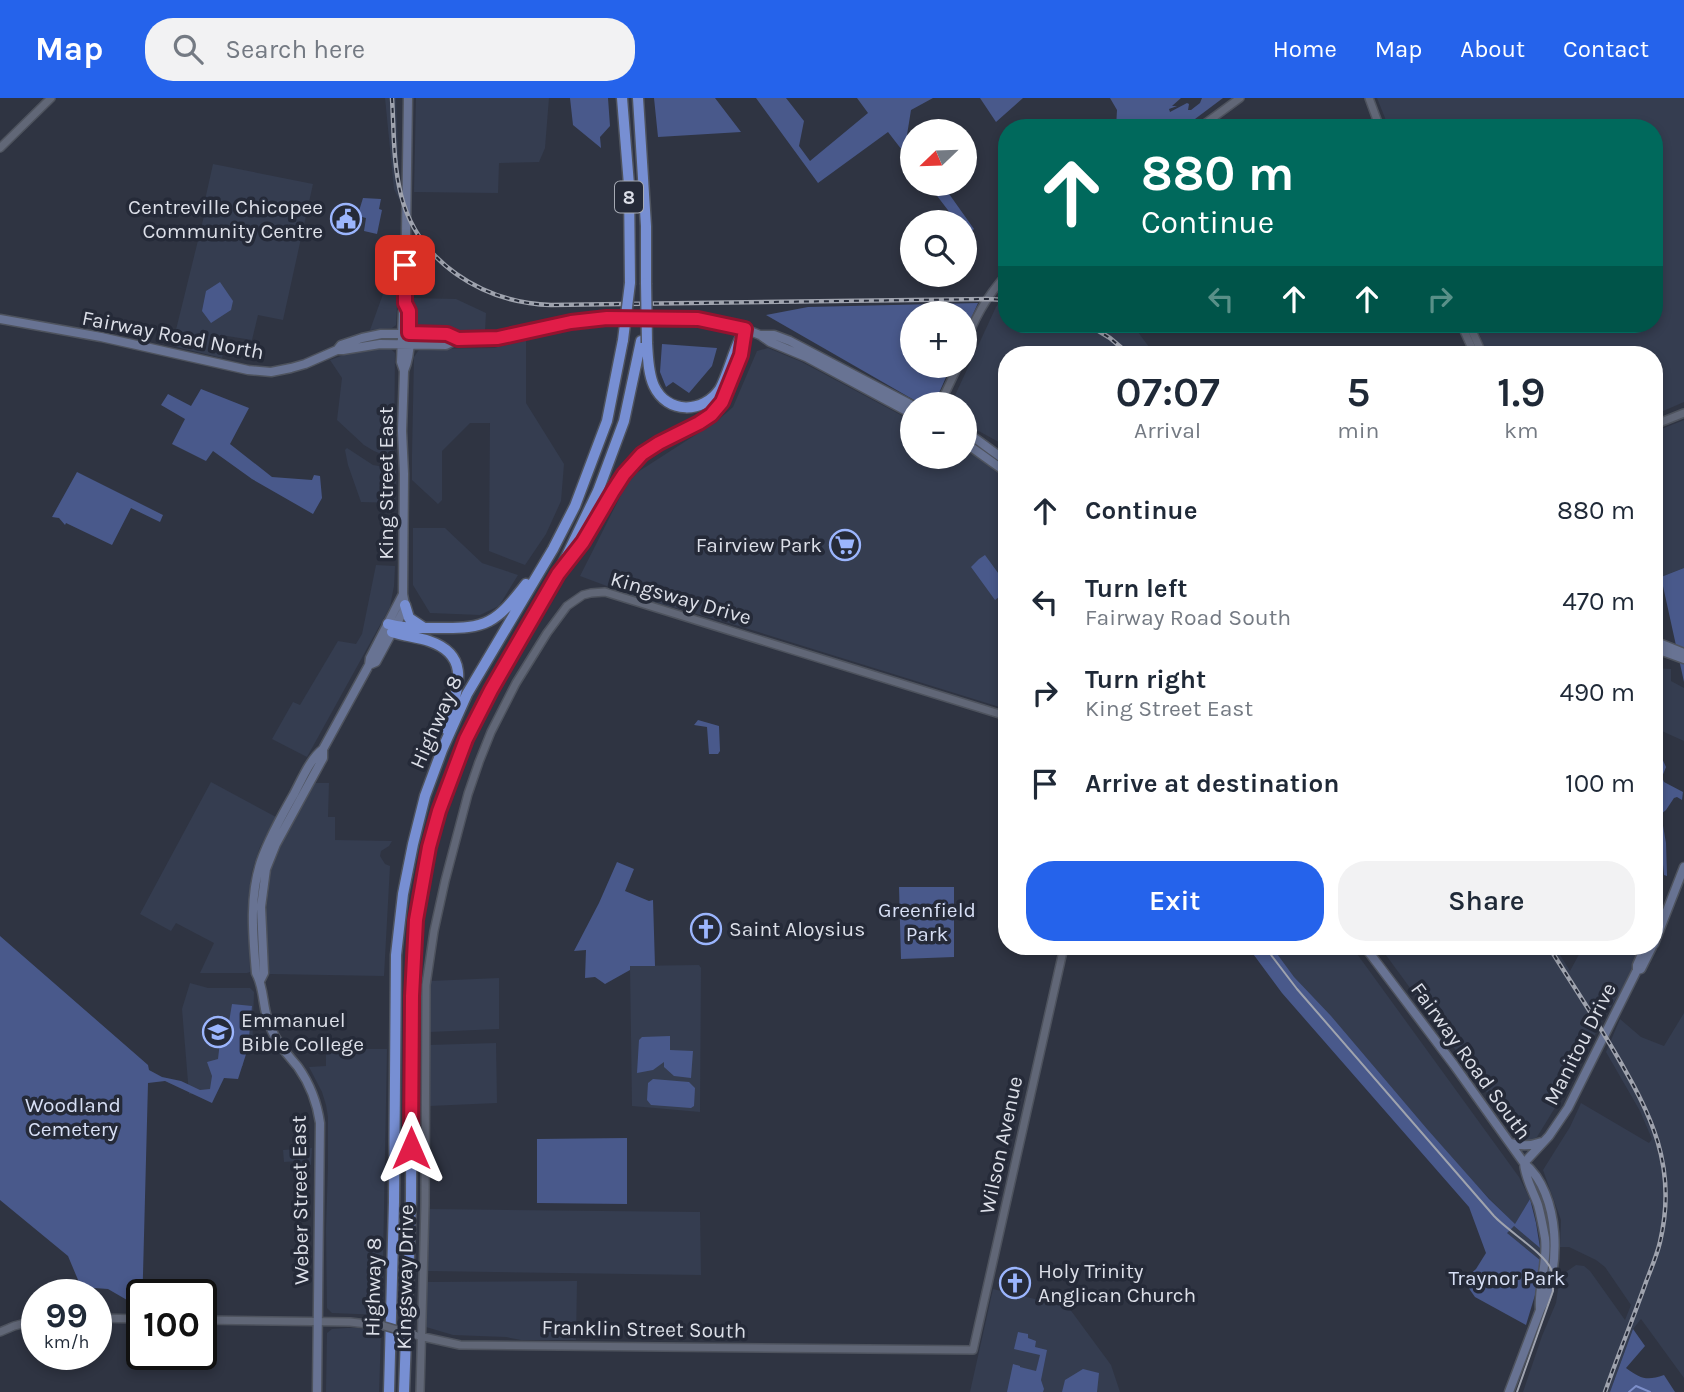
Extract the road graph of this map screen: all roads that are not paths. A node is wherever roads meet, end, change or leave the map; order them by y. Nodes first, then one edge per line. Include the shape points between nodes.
1 (51, 98) edge
2 (408, 98) edge
3 (622, 98) edge
4 (638, 98) edge
5 (1240, 98) edge
6 (1369, 98) edge
7 (1211, 119) edge
8 (1377, 119) edge
9 (0, 148) edge
10 (998, 286) edge
11 (977, 317) edge
12 (0, 318) edge
13 (745, 329) junction
14 (406, 333) junction
15 (760, 335) junction
16 (458, 339) junction
17 (644, 342) junction
18 (405, 344) junction
19 (337, 349) junction
20 (900, 399) edge
21 (900, 408) edge
22 (1684, 413) edge
23 (1663, 421) edge
24 (977, 440) edge
25 (977, 451) edge
26 (998, 455) edge
27 (998, 466) edge
28 (541, 569) junction
29 (558, 574) junction
30 (404, 599) junction
31 (391, 628) junction
32 (424, 628) junction
33 (1663, 645) edge
34 (1663, 651) edge
35 (1684, 653) edge
36 (1684, 659) edge
37 (998, 714) edge
38 (442, 750) junction
39 (1684, 867) edge
40 (1665, 913) joint
41 (1663, 922) edge
42 (1062, 955) edge
43 (1372, 955) edge
44 (1641, 955) edge
45 (1648, 955) edge
46 (1637, 970) junction
47 (1545, 1141) junction
48 (1510, 1143) junction
49 (1524, 1163) junction
50 (1540, 1310) junction
51 (217, 1320) edge
52 (318, 1321) junction
53 (21, 1324) edge
54 (0, 1332) edge
55 (418, 1336) junction
56 (973, 1350) joint
57 (317, 1392) edge
58 (389, 1392) edge
59 (403, 1392) edge
60 (420, 1392) edge
61 (1509, 1392) edge

1 - 9 street
2 - 14 main road, King Street East
3 - 28 highway, Highway 8 / 8, bridge via 630,284 623,340 607,421 575,506
4 - 17 highway, Highway 8 / 8, bridge via 646,226
5 - 7 street
6 - 8 street
10 - 11 street
12 - 19 main road, Fairway Road North via 248,370 285,370
13 - 15 main road
13 - 16 main road via 698,319 607,318 509,337
13 - 17 highway via 721,388 700,406 686,408 661,398 653,384
13 - 29 highway via 741,355 722,402 699,423 642,454
14 - 16 main road via 447,334
14 - 18 main road, King Street East
14 - 19 main road, Fairway Road North via 362,338
15 - 20 main road via 790,341
15 - 21 main road
16 - 18 main road via 446,345
17 - 29 highway, Highway 8 / 8 via 624,421 598,491
18 - 19 main road, Fairway Road North
18 - 30 main road, King Street East
22 - 23 street
24 - 26 main road
25 - 27 main road
28 - 32 highway via 500,615 486,624
28 - 38 highway, Highway 8 / 8 via 467,694
29 - 59 highway, Highway 8 / 8 via 480,710 452,775 429,847 416,920 412,996 411,1199
30 - 31 main road, King Street East
30 - 32 highway via 409,618
31 - 32 highway
31 - 38 highway via 439,645 456,663 459,683
31 - 52 main road, Weber Street East via 370,657 265,849 254,893 256,973 264,1008 282,1049 308,1083 318,1111
33 - 35 main road
34 - 36 main road
37 - 55 street, Kingsway Drive via 605,592 583,595 566,606 516,683 491,732 459,826 434,931 426,985
38 - 58 highway, Highway 8 / 8 via 413,844 396,955
39 - 40 main road, Manitou Drive
40 - 41 main road, Manitou Drive
42 - 56 street, Wilson Avenue
43 - 48 main road, Fairway Road South
44 - 46 main road, Manitou Drive
45 - 46 main road, Manitou Drive
46 - 47 main road, Manitou Drive via 1568,1108
47 - 48 main road via 1528,1146
47 - 49 main road, Manitou Drive
48 - 49 main road, Fairway Road South
49 - 50 main road via 1546,1242
49 - 50 main road, Fairway Road South via 1547,1199 1554,1227 1555,1256
50 - 61 main road
51 - 52 street, Franklin Street South
52 - 55 street, Franklin Street South, bridge via 360,1322
52 - 57 main road, Weber Street East
53 - 54 street
55 - 56 street, Franklin Street South via 467,1345
55 - 60 street, Kingsway Drive

